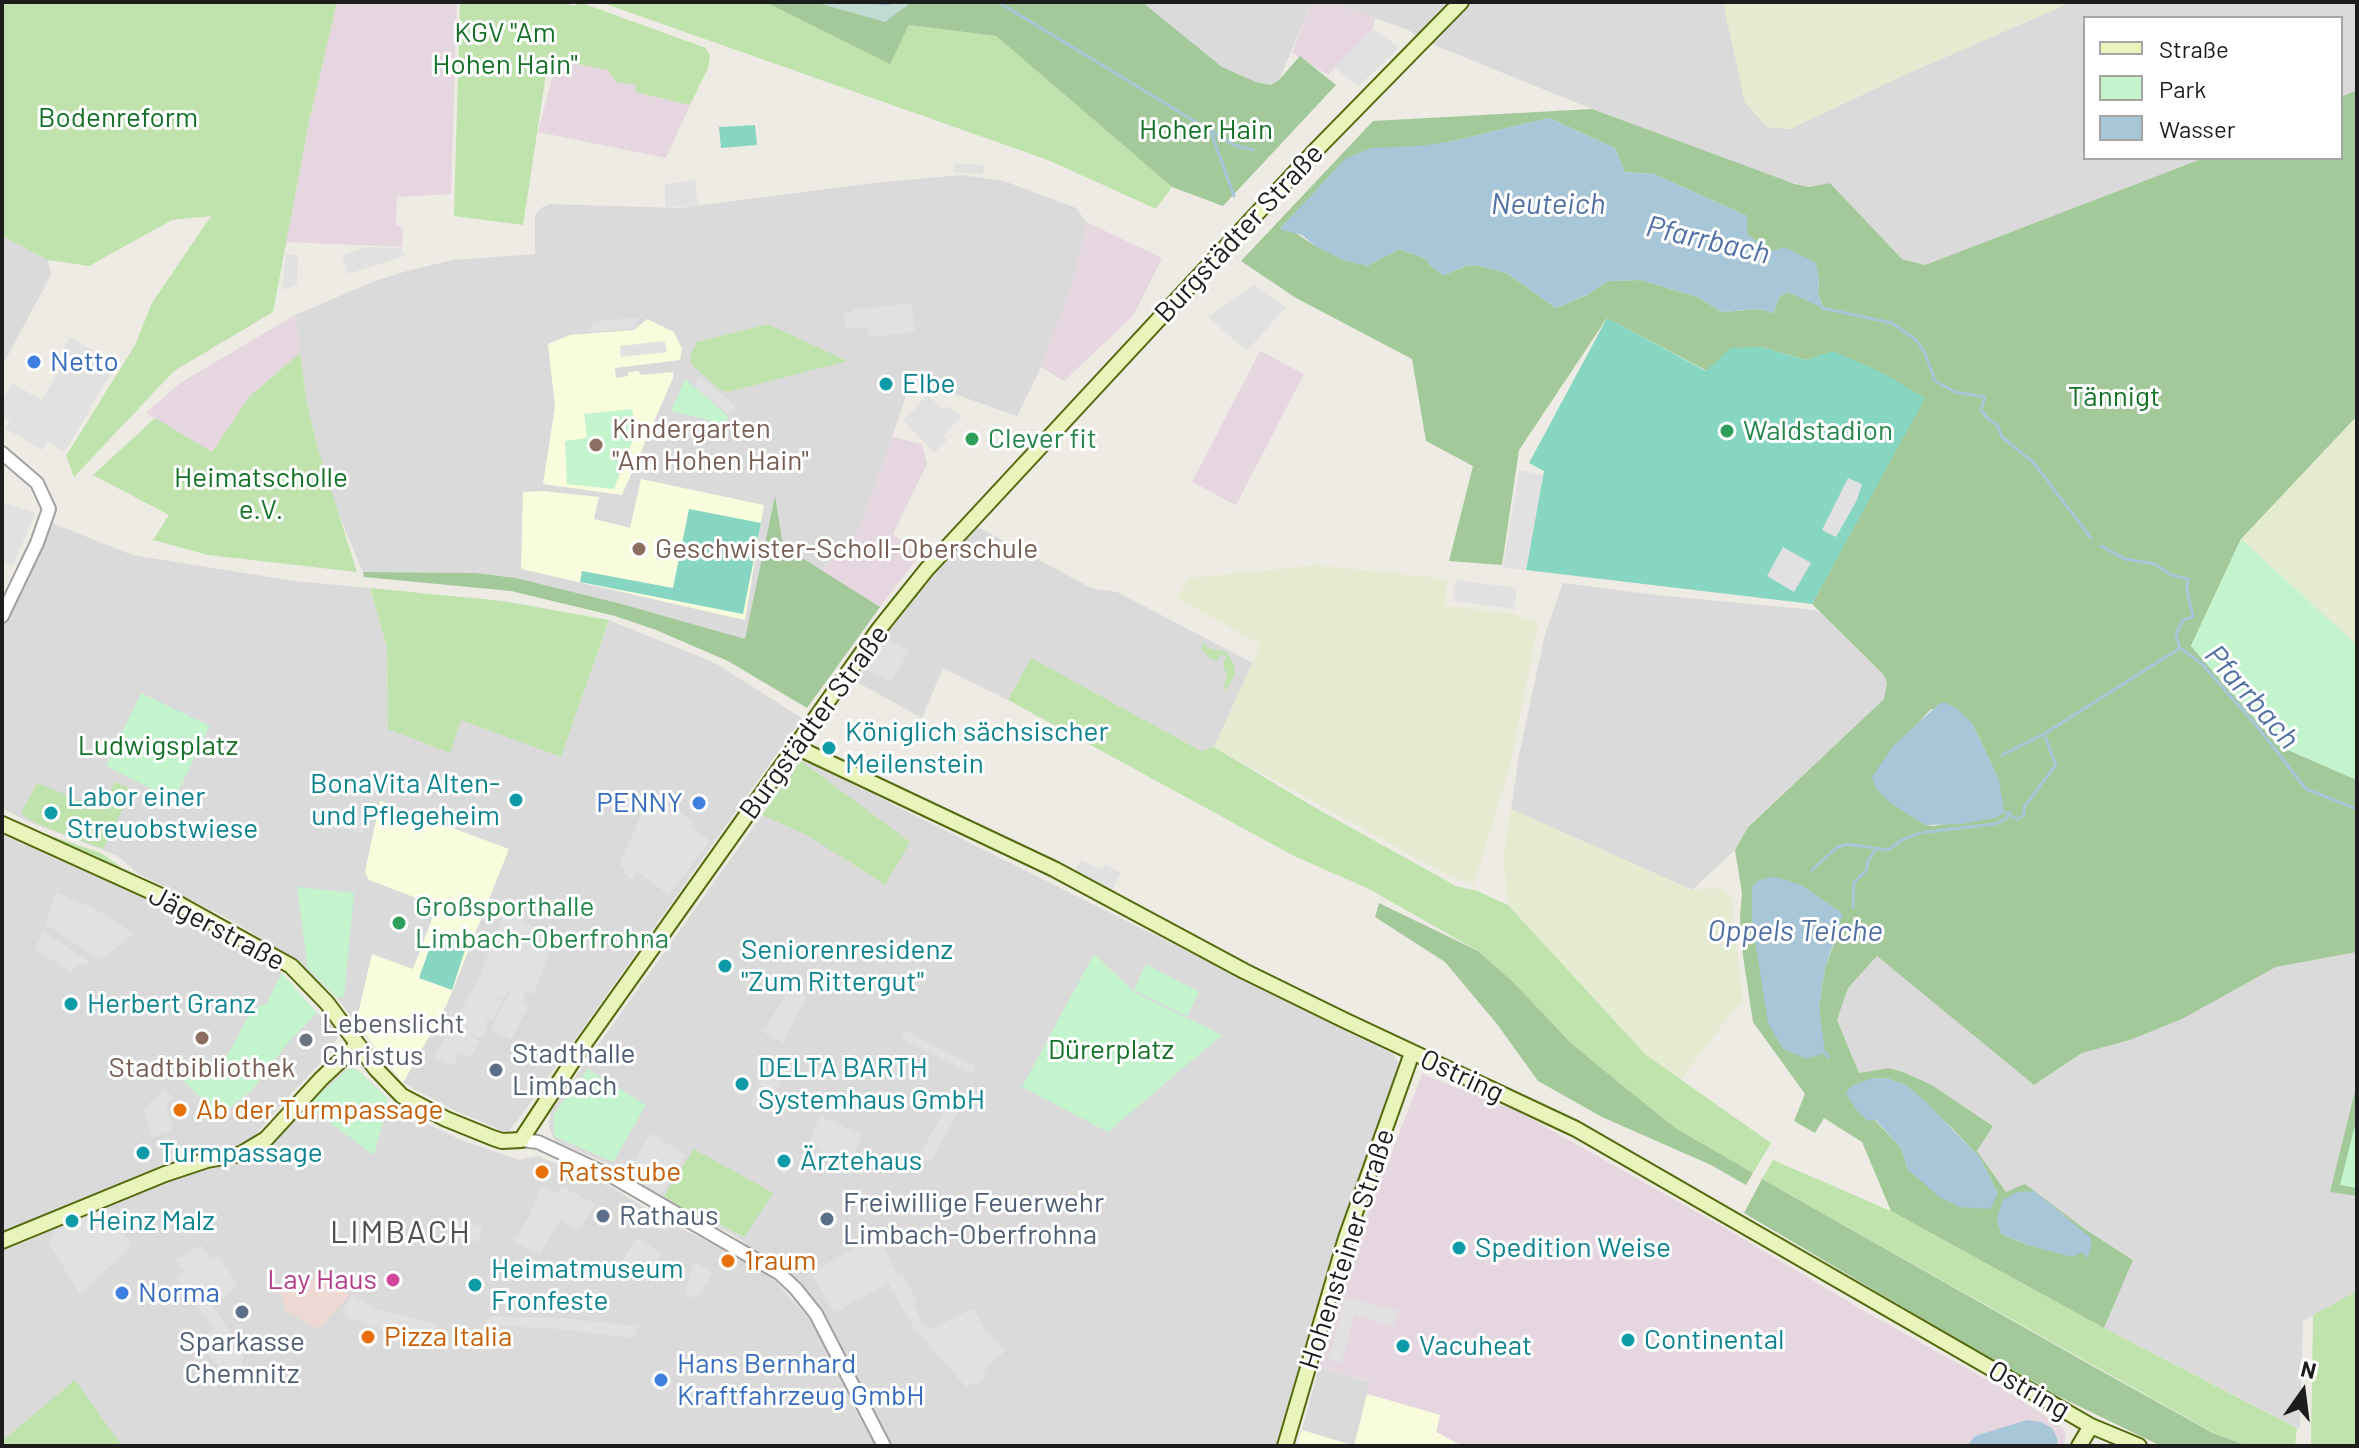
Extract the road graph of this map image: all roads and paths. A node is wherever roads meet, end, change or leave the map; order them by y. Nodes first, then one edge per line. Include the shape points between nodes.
1 (1461, 2) edge
2 (2, 453) edge
3 (2, 616) edge
4 (796, 747) junction
5 (2, 824) edge
6 (357, 1045) junction
7 (1412, 1053) junction
8 (521, 1140) junction
9 (2, 1241) edge
10 (2091, 1426) junction
11 (884, 1446) edge
12 (1285, 1446) edge
13 (2079, 1446) edge
14 (2139, 1446) edge

1 - 4 main road, Burgstädter Straße via 1313,153 927,569
2 - 3 street via 37,483 49,509
4 - 7 main road, Ostring via 1054,869
4 - 8 main road, Burgstädter Straße
5 - 6 main road, Jägerstraße via 181,905 291,966
6 - 8 main road, Jägerstraße via 402,1096 495,1139
6 - 9 main road via 266,1139 241,1154 165,1174
7 - 10 main road, Ostring via 1633,1159
7 - 12 main road, Hohensteiner Straße via 1346,1238
8 - 11 street via 538,1142 612,1176 779,1273 816,1314
10 - 13 main road, Ostring
10 - 14 main road

